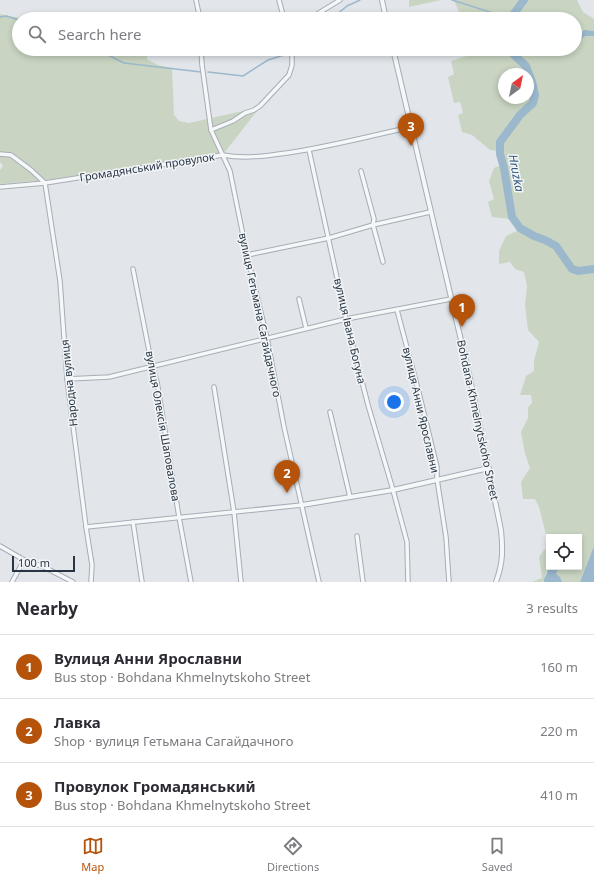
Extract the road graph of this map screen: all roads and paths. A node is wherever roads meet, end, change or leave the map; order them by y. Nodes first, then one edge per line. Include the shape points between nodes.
1 (196, 0) edge
2 (279, 0) edge
3 (340, 0) edge
4 (382, 0) edge
5 (199, 12) edge
6 (282, 12) edge
7 (320, 12) edge
8 (385, 12) edge
9 (201, 56) edge
10 (292, 56) edge
11 (395, 56) edge
12 (411, 127) junction
13 (211, 130) junction
14 (309, 150) junction
15 (0, 154) edge
16 (223, 156) junction
17 (362, 171) dead end
18 (45, 183) junction
19 (0, 187) edge
20 (430, 212) junction
21 (373, 225) junction
22 (329, 238) junction
23 (247, 255) junction
24 (384, 262) dead end
25 (133, 269) dead end
26 (299, 299) dead end
27 (450, 300) junction
28 (397, 310) junction
29 (346, 319) junction
30 (306, 328) junction
31 (266, 338) junction
32 (152, 366) junction
33 (67, 379) junction
34 (214, 387) dead end
35 (330, 412) dead end
36 (489, 468) junction
37 (437, 479) junction
38 (393, 490) junction
39 (350, 497) junction
40 (302, 504) junction
41 (234, 512) junction
42 (179, 517) junction
43 (133, 522) junction
44 (86, 527) junction
45 (357, 536) dead end
46 (0, 546) edge
47 (24, 560) junction
48 (12, 582) edge
49 (73, 582) edge
50 (91, 582) edge
51 (142, 582) edge
52 (191, 582) edge
53 (240, 582) edge
54 (319, 582) edge
55 (363, 582) edge
56 (408, 582) edge
57 (449, 582) edge
58 (496, 582) edge

1 - 5 street
2 - 6 street
3 - 7 street
4 - 8 street
9 - 13 street, вулиця Гетьмана Сагайдачного
10 - 13 street via 289,75 260,106
11 - 12 street, Bohdana Khmelnytskoho Street
12 - 14 street, Громадянський провулок
12 - 20 street, Bohdana Khmelnytskoho Street
13 - 16 street, вулиця Гетьмана Сагайдачного
14 - 16 street, Громадянський провулок via 266,156
14 - 22 street, вулиця Івана Богуна
15 - 18 street via 11,155
16 - 18 street, Громадянський провулок
16 - 23 street, вулиця Гетьмана Сагайдачного via 230,171
17 - 21 street via 374,219
18 - 19 street, Громадянський провулок
18 - 33 street, Народна вулиця via 60,281
20 - 21 street
20 - 27 street, Bohdana Khmelnytskoho Street
21 - 22 street
21 - 24 street
22 - 23 street
22 - 29 street, вулиця Івана Богуна
23 - 31 street, вулиця Гетьмана Сагайдачного
25 - 32 street, вулиця Олексія Шаповалова
26 - 30 street
27 - 28 street
27 - 36 street, Bohdana Khmelnytskoho Street
28 - 29 street
28 - 37 street, вулиця Анни Ярославни via 437,467
29 - 30 street
29 - 38 street, вулиця Івана Богуна
30 - 31 street
31 - 32 street
31 - 40 street, вулиця Гетьмана Сагайдачного
32 - 33 street via 109,377
32 - 42 street, вулиця Олексія Шаповалова via 157,382
33 - 44 street, Народна вулиця
34 - 41 street
35 - 39 street
36 - 37 street
36 - 58 street, Bohdana Khmelnytskoho Street via 503,550 502,565
37 - 38 street
37 - 57 street, вулиця Анни Ярославни via 446,537
38 - 39 street
38 - 56 street, вулиця Івана Богуна via 407,542
39 - 40 street
40 - 41 street
40 - 54 street, вулиця Гетьмана Сагайдачного
41 - 42 street
41 - 53 street
42 - 43 street
42 - 52 street, вулиця Олексія Шаповалова
43 - 44 street
43 - 51 street
44 - 50 street, Народна вулиця via 92,565
45 - 55 street
46 - 47 street
47 - 48 street
47 - 49 street

